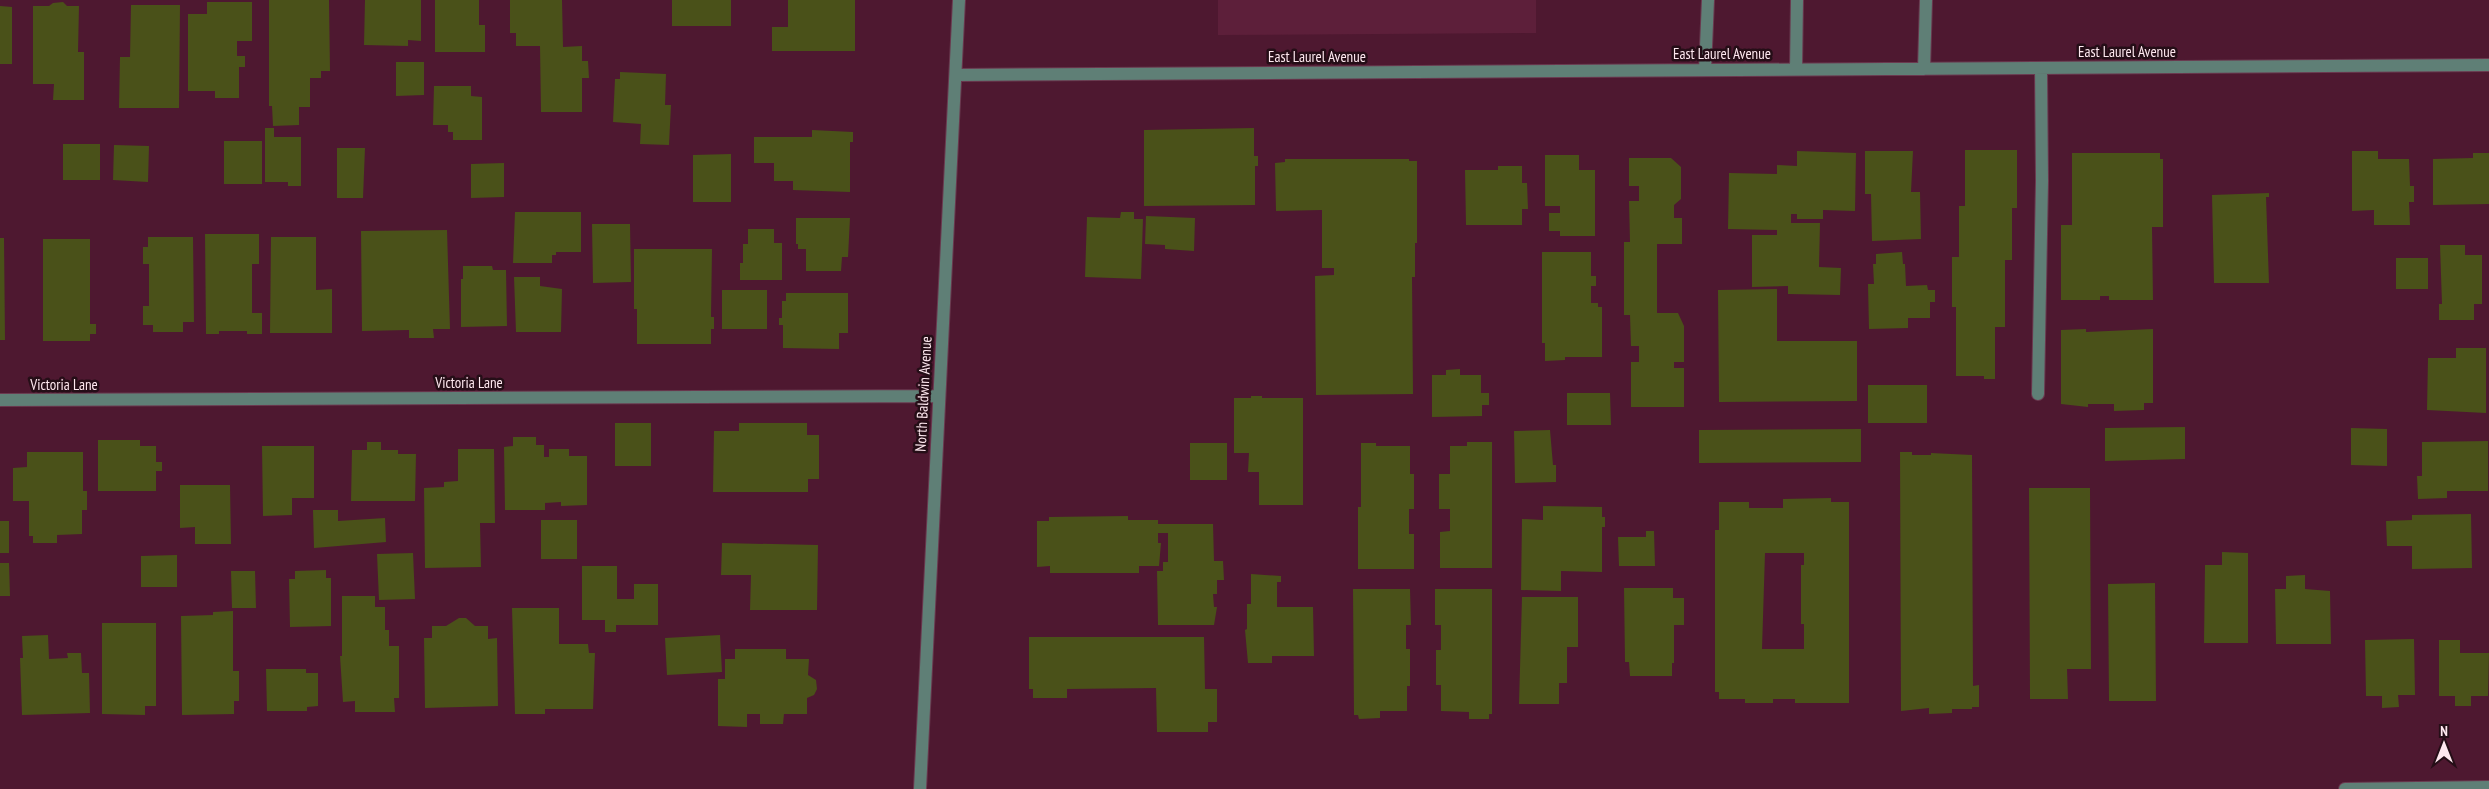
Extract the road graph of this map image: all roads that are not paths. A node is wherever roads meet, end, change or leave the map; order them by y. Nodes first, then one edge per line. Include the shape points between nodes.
1 (959, 0) edge
2 (1708, 0) edge
3 (1797, 0) edge
4 (1926, 0) edge
5 (2489, 65) edge
6 (2040, 68) junction
7 (1796, 69) junction
8 (1924, 69) junction
9 (1705, 70) junction
10 (956, 75) junction
11 (2038, 394) dead end
12 (939, 396) junction
13 (0, 400) edge
14 (2489, 787) edge
15 (920, 789) edge
16 (2345, 789) edge

1 - 10 street, North Baldwin Avenue
2 - 9 street
3 - 7 street
4 - 8 street
5 - 6 street, East Laurel Avenue
6 - 8 street, East Laurel Avenue
6 - 11 street via 2042,181
7 - 8 street, East Laurel Avenue
7 - 9 street, East Laurel Avenue
9 - 10 street, East Laurel Avenue
10 - 12 street, North Baldwin Avenue
12 - 13 street, Victoria Lane
12 - 15 street, North Baldwin Avenue
14 - 16 street

